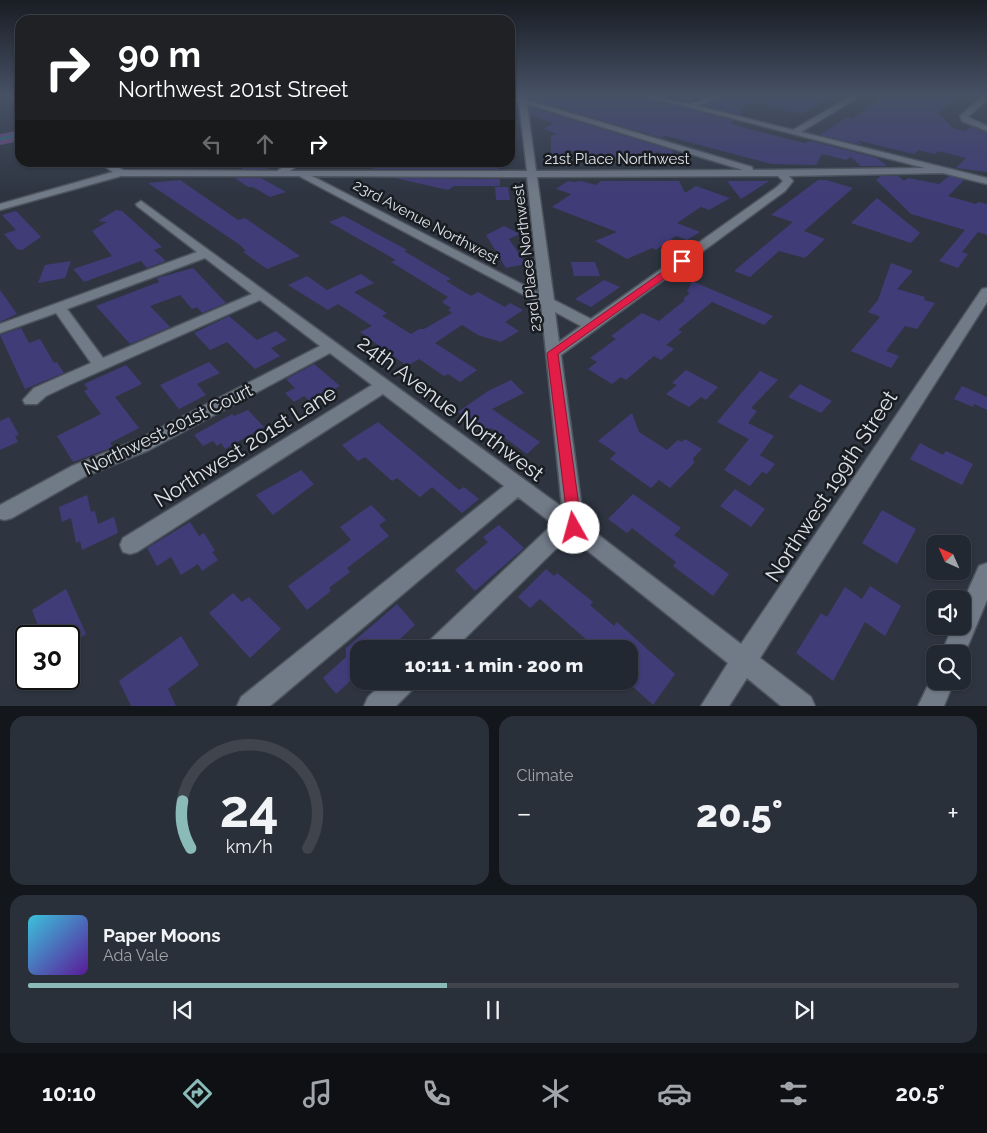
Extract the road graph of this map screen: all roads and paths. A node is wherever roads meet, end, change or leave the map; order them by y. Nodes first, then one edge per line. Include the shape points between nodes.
1 (526, 128) edge
2 (618, 128) edge
3 (774, 128) edge
4 (802, 128) edge
5 (793, 133) junction
6 (111, 167) edge
7 (299, 168) edge
8 (942, 170) junction
9 (121, 173) junction
10 (762, 173) junction
11 (781, 173) junction
12 (532, 174) junction
13 (987, 181) edge
14 (141, 204) dead end
15 (0, 207) edge
16 (206, 253) junction
17 (987, 292) edge
18 (262, 294) junction
19 (547, 304) junction
20 (58, 307) junction
21 (591, 325) junction
22 (0, 329) edge
23 (332, 346) junction
24 (553, 353) junction
25 (96, 359) dead end
26 (384, 386) junction
27 (31, 400) dead end
28 (518, 486) junction
29 (5, 512) dead end
30 (571, 526) junction
31 (130, 544) dead end
32 (987, 573) edge
33 (447, 640) edge
34 (957, 645) edge
35 (744, 661) junction
36 (394, 690) edge
37 (938, 690) edge
38 (250, 706) edge
39 (378, 706) edge
40 (714, 706) edge
41 (802, 706) edge
42 (931, 706) edge

1 - 12 street, 21st Place Northwest
2 - 10 street
3 - 5 street
4 - 5 street
5 - 8 street
6 - 9 street
7 - 9 street, 23rd Place Northwest via 278,174
7 - 12 street, 23rd Place Northwest
7 - 19 street, 23rd Avenue Northwest
8 - 11 street, 21st Place Northwest
8 - 13 street
9 - 15 street
10 - 11 street, 21st Place Northwest
10 - 12 street, 21st Place Northwest
11 - 21 street via 788,181 781,189
12 - 19 street, 23rd Place Northwest
14 - 16 street, 24th Avenue Northwest
16 - 18 street, 24th Avenue Northwest
16 - 20 street
17 - 35 street, Northwest 199th Street
18 - 23 street, 24th Avenue Northwest
18 - 27 street via 63,381
19 - 21 street, 23rd Avenue Northwest
19 - 24 street, 23rd Place Northwest
20 - 22 street
20 - 25 street
21 - 24 street
23 - 26 street, 24th Avenue Northwest
23 - 29 street, Northwest 201st Court
24 - 30 street, 23rd Place Northwest
26 - 28 street, 24th Avenue Northwest
26 - 31 street, Northwest 201st Lane
28 - 30 street, 24th Avenue Northwest
28 - 38 street
30 - 33 street
30 - 35 street, 24th Avenue Northwest
32 - 34 street
35 - 40 street, Northwest 199th Street
35 - 41 street, 24th Avenue Northwest
36 - 39 street
37 - 42 street

